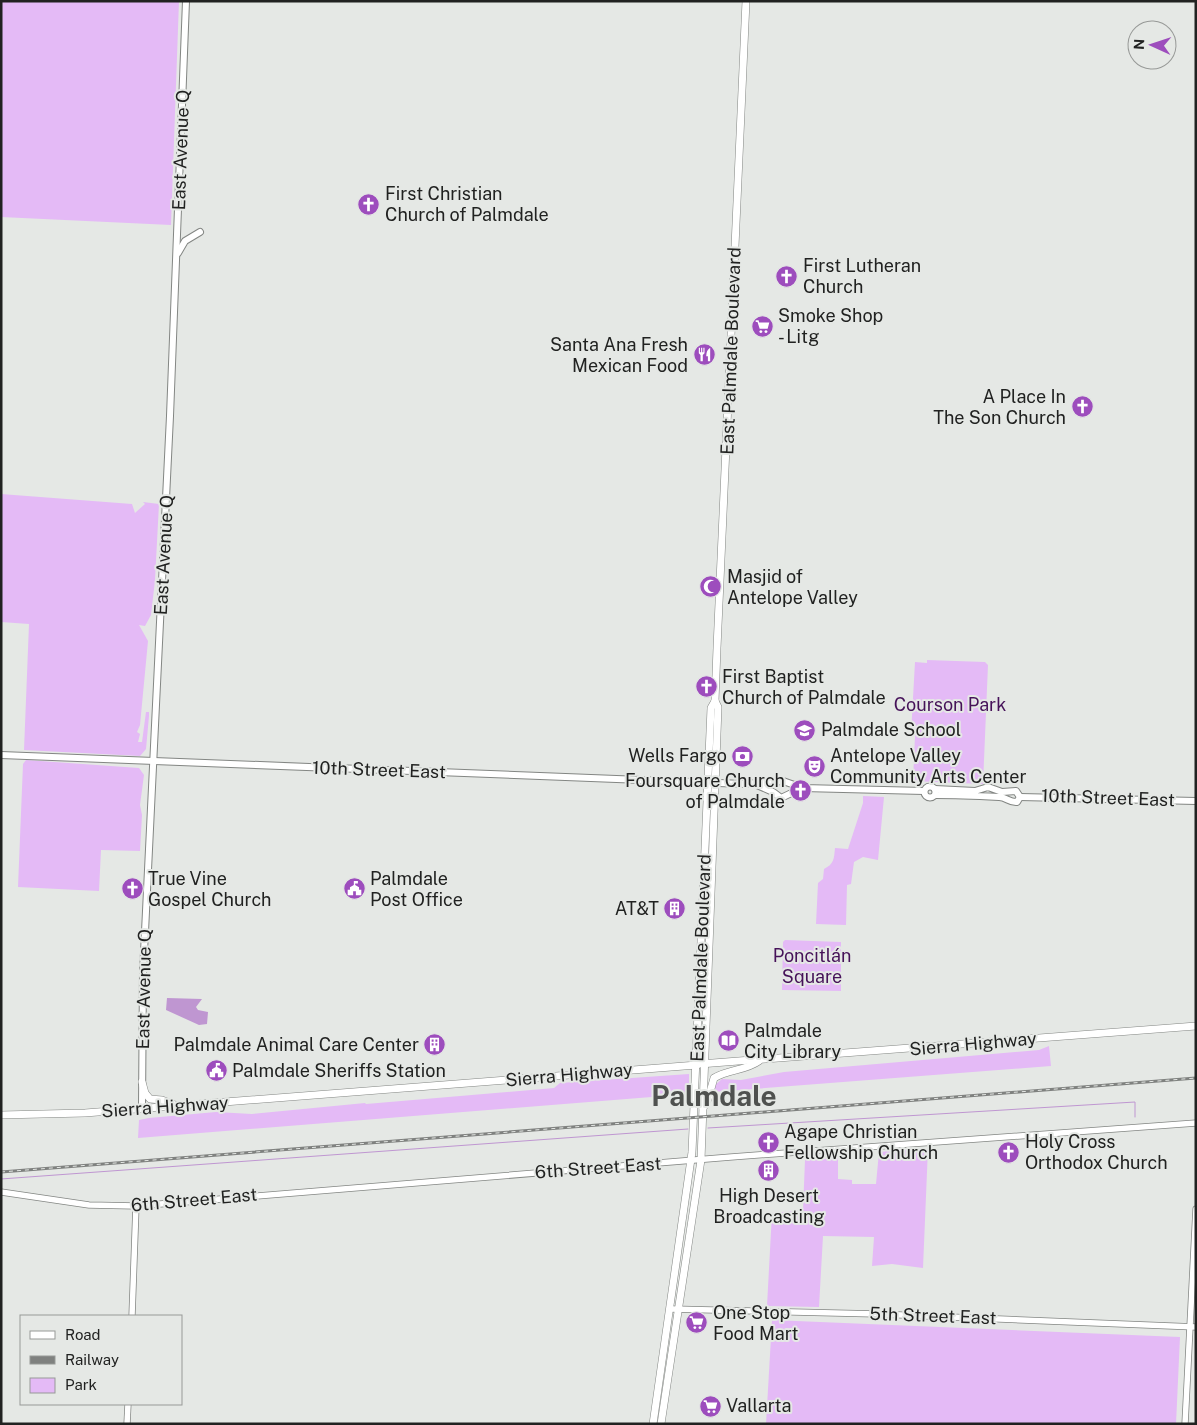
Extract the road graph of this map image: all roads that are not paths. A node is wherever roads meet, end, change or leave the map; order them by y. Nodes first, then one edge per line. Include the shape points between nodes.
1 (186, 1) edge
2 (746, 1) edge
3 (200, 232) dead end
4 (176, 256) junction
5 (1, 755) edge
6 (153, 762) junction
7 (777, 782) junction
8 (712, 783) junction
9 (788, 784) junction
10 (756, 785) junction
11 (803, 788) junction
12 (773, 792) junction
13 (789, 793) junction
14 (1196, 801) edge
15 (1196, 1026) edge
16 (759, 1061) junction
17 (700, 1064) junction
18 (142, 1082) junction
19 (175, 1106) junction
20 (142, 1108) junction
21 (703, 1108) junction
22 (1, 1114) edge
23 (1196, 1123) edge
24 (700, 1160) junction
25 (692, 1161) junction
26 (1, 1192) edge
27 (136, 1206) junction
28 (1196, 1209) edge
29 (675, 1309) junction
30 (132, 1315) edge
31 (1192, 1327) edge
32 (128, 1405) edge
33 (127, 1424) edge
34 (653, 1424) edge
35 (661, 1424) edge
36 (1185, 1424) edge

1 - 4 main road, East Avenue Q
2 - 8 main road, East Palmdale Boulevard via 715,702 711,708
3 - 4 main road via 185,241
4 - 6 main road, East Avenue Q
5 - 6 main road, 10th Street East
6 - 8 main road, 10th Street East
6 - 18 main road, East Avenue Q
7 - 9 main road
7 - 10 main road, 10th Street East
7 - 12 main road
8 - 10 main road, 10th Street East
8 - 17 main road, East Palmdale Boulevard
9 - 11 main road
9 - 13 main road
10 - 12 main road, 10th Street East
11 - 13 main road
11 - 14 main road, 10th Street East via 924,791 928,787 935,792 1010,796 1016,802 1020,797
12 - 13 main road via 780,798
15 - 16 main road, Sierra Highway
16 - 17 main road, Sierra Highway
16 - 21 main road via 748,1069 714,1078
17 - 19 main road, Sierra Highway
17 - 21 main road, East Palmdale Boulevard
17 - 25 main road, East Palmdale Boulevard
18 - 19 main road via 148,1097
18 - 20 main road, East Avenue Q
19 - 20 main road, Sierra Highway
20 - 22 main road, Sierra Highway
21 - 24 main road, East Palmdale Boulevard
23 - 24 street, 6th Street East
24 - 25 street, 6th Street East
24 - 29 main road, East Palmdale Boulevard
25 - 27 street, 6th Street East
25 - 29 main road, East Palmdale Boulevard
26 - 27 street, 6th Street East via 90,1205
27 - 30 street
28 - 31 street
29 - 31 street, 5th Street East
29 - 34 main road, East Palmdale Boulevard
29 - 35 main road, East Palmdale Boulevard
31 - 36 street
32 - 33 street

